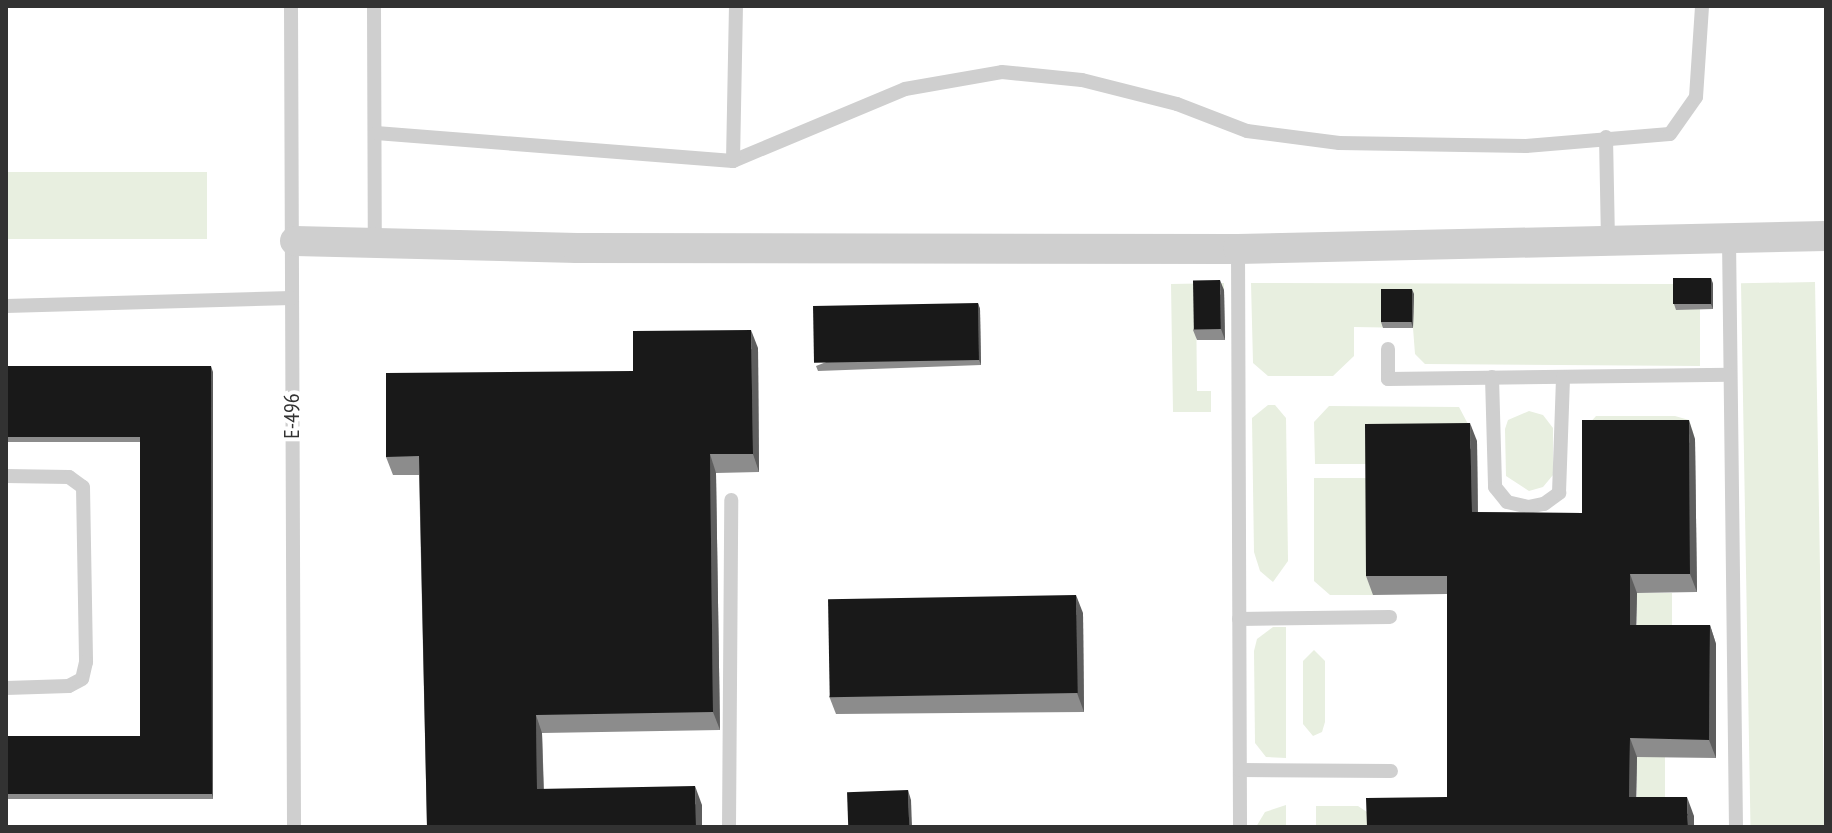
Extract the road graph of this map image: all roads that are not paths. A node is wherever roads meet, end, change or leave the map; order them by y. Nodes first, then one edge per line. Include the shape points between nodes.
1 (291, 6) edge
2 (374, 6) edge
3 (736, 6) edge
4 (1702, 6) edge
5 (376, 133) junction
6 (1606, 137) junction
7 (733, 161) junction
8 (1826, 236) edge
9 (1729, 239) junction
10 (295, 241) junction
11 (1608, 243) junction
12 (375, 246) junction
13 (1238, 249) junction
14 (292, 298) junction
15 (6, 306) edge
16 (1388, 349) dead end
17 (1730, 375) junction
18 (1492, 377) junction
19 (1563, 377) junction
20 (6, 476) edge
21 (731, 500) dead end
22 (1390, 617) dead end
23 (1239, 619) junction
24 (6, 688) edge
25 (1240, 770) junction
26 (1391, 771) dead end
27 (294, 827) edge
28 (729, 827) edge
29 (1240, 827) edge
30 (1736, 827) edge

1 - 10 lane, E-496
2 - 5 lane
3 - 7 lane
4 - 6 lane via 1696,97 1670,134
5 - 7 lane
5 - 12 lane
6 - 7 lane via 1526,146 1339,143 1247,131 1177,104 1082,80 1002,72 905,89
6 - 11 lane
8 - 9 street
9 - 11 street
9 - 17 lane
10 - 12 street
10 - 14 lane, E-496
11 - 13 street
12 - 13 street
13 - 23 lane
14 - 15 lane
14 - 27 lane, E-496
16 - 18 lane via 1388,379
17 - 19 lane
17 - 30 lane
18 - 19 lane
18 - 19 lane via 1495,487 1507,502 1528,507 1559,493
20 - 24 lane via 69,477 83,487 86,662 82,679 69,686
21 - 28 lane
22 - 23 lane
23 - 25 lane
25 - 26 lane
25 - 29 lane

